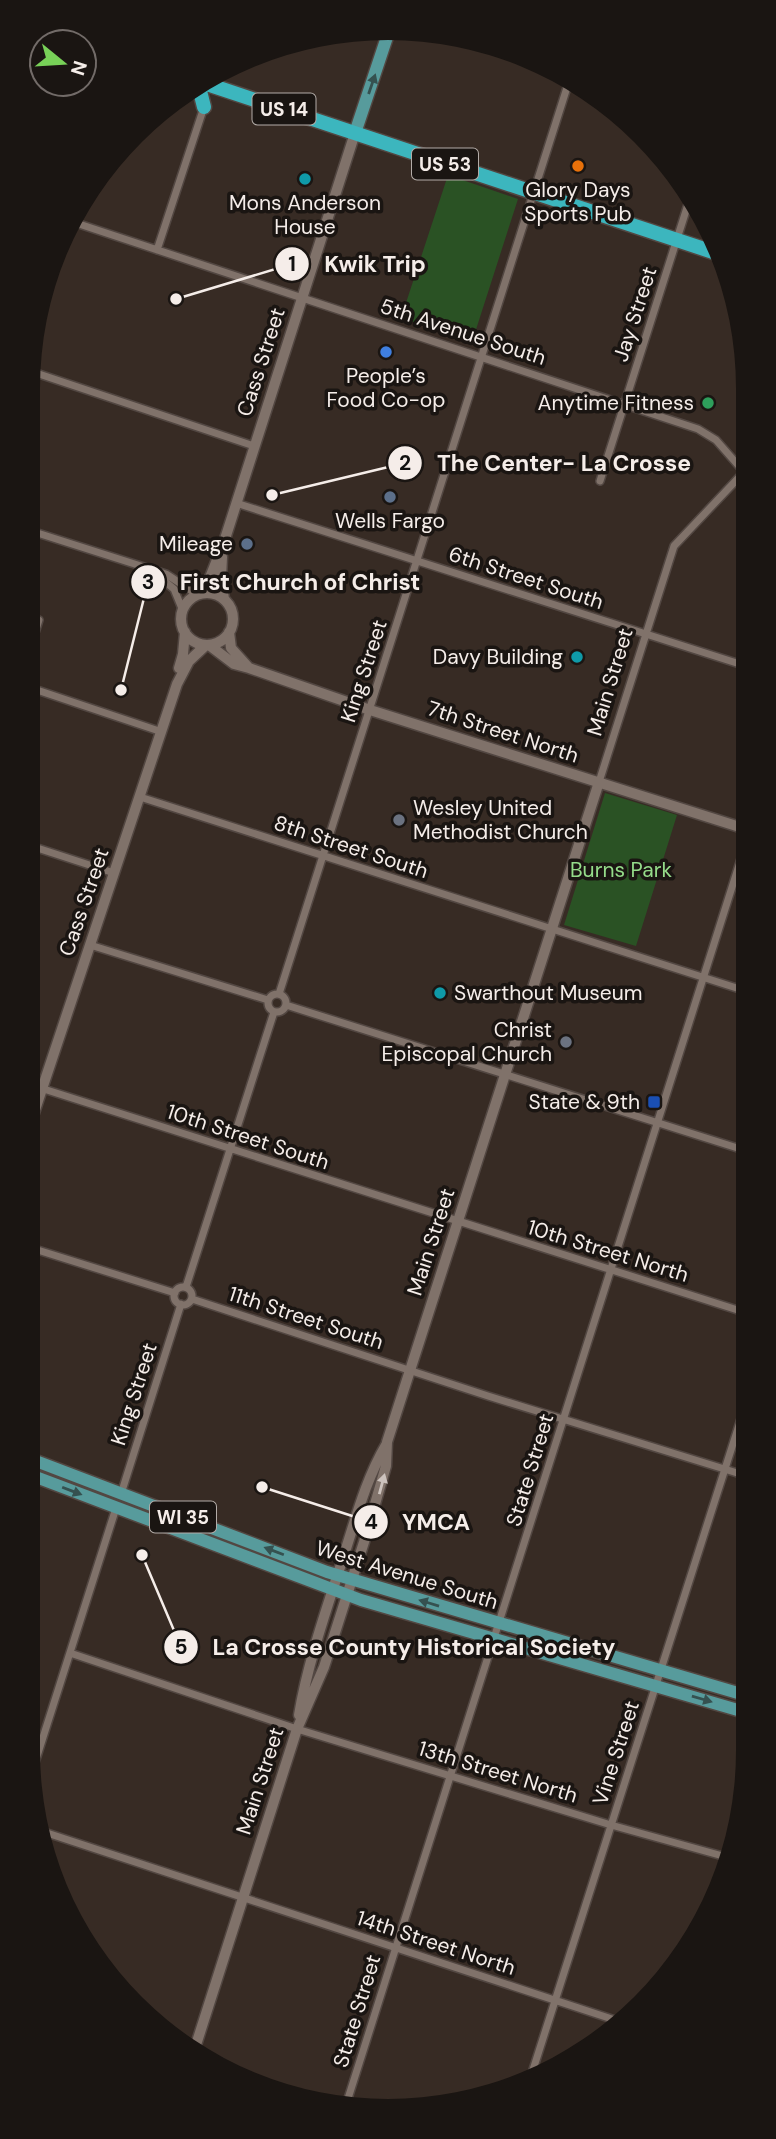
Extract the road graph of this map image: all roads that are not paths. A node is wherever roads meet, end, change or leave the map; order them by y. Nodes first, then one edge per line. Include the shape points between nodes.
1 (386, 40) edge
2 (220, 84) edge
3 (566, 90) edge
4 (201, 95) edge
5 (204, 107) joint
6 (355, 133) junction
7 (535, 193) junction
8 (686, 210) edge
9 (81, 225) edge
10 (677, 240) junction
11 (157, 250) junction
12 (707, 250) edge
13 (302, 299) junction
14 (482, 357) junction
15 (41, 375) edge
16 (624, 405) junction
17 (254, 446) junction
18 (736, 462) edge
19 (600, 481) dead end
20 (736, 481) edge
21 (236, 503) junction
22 (40, 534) edge
23 (224, 542) junction
24 (418, 562) junction
25 (150, 570) junction
26 (199, 595) junction
27 (224, 600) junction
28 (183, 611) junction
29 (185, 632) junction
30 (229, 632) junction
31 (645, 635) junction
32 (207, 645) junction
33 (736, 663) edge
34 (249, 668) junction
35 (177, 684) junction
36 (40, 691) edge
37 (370, 710) junction
38 (162, 732) junction
39 (599, 782) junction
40 (140, 797) junction
41 (736, 826) edge
42 (40, 849) edge
43 (323, 856) junction
44 (114, 873) junction
45 (736, 875) edge
46 (552, 929) junction
47 (90, 945) junction
48 (704, 978) junction
49 (736, 988) edge
50 (279, 994) junction
51 (268, 1000) junction
52 (286, 1005) junction
53 (274, 1012) junction
54 (505, 1075) junction
55 (42, 1089) junction
56 (40, 1095) edge
57 (658, 1123) junction
58 (736, 1148) edge
59 (230, 1149) junction
60 (458, 1222) junction
61 (40, 1251) edge
62 (612, 1270) junction
63 (186, 1287) junction
64 (175, 1293) junction
65 (192, 1299) junction
66 (181, 1304) junction
67 (736, 1309) edge
68 (410, 1370) junction
69 (564, 1419) junction
70 (736, 1434) edge
71 (387, 1442) junction
72 (40, 1463) edge
73 (725, 1469) junction
74 (736, 1472) edge
75 (40, 1479) edge
76 (121, 1494) junction
77 (116, 1508) junction
78 (338, 1576) junction
79 (352, 1580) junction
80 (333, 1591) junction
81 (347, 1596) junction
82 (500, 1624) junction
83 (495, 1639) junction
84 (70, 1653) junction
85 (660, 1672) junction
86 (656, 1686) junction
87 (736, 1693) edge
88 (736, 1709) edge
89 (297, 1729) junction
90 (40, 1747) edge
91 (451, 1775) junction
92 (611, 1825) junction
93 (50, 1834) edge
94 (720, 1855) edge
95 (243, 1897) junction
96 (395, 1948) junction
97 (555, 2000) junction
98 (610, 2018) edge
99 (197, 2041) edge
100 (534, 2066) edge
101 (349, 2097) edge

6 -> 1 main road, Cass Street
2 - 6 highway, US 14
3 - 7 street, King Street
4 - 5 highway
5 - 11 street
6 - 7 highway, US 53
6 - 13 street, Cass Street
7 - 10 highway, US 53
7 - 14 street, King Street
8 - 10 street, Jay Street
9 - 11 street, 5th Avenue South
10 - 12 highway, US 53
10 - 16 street, Jay Street
11 - 13 street, 5th Avenue South
13 - 14 street, 5th Avenue South
13 - 17 street, Cass Street
14 - 16 street, 5th Avenue South
14 - 24 street, King Street
15 - 17 street
16 - 18 street, 5th Avenue South via 705,432
16 - 19 street, Jay Street
17 - 21 street, Cass Street
20 - 31 street, Main Street via 674,546
21 - 23 street, Cass Street
21 - 24 street, 6th Street South
22 - 25 street
23 - 26 street, Cass Street
23 - 27 street, Cass Street
24 - 31 street, 6th Street South
24 - 37 street, King Street
25 - 26 street via 174,578
25 - 28 street via 174,589
26 - 27 street via 212,593
26 - 28 street
27 - 30 street via 233,617
28 - 29 street
29 - 32 street
29 - 35 street, Cass Street
30 - 32 street via 219,642
30 - 34 street via 231,648
31 - 33 street, 6th Street South
31 - 39 street, Main Street
32 - 34 street, 7th Street North via 234,664
32 - 35 street, Cass Street via 189,661
34 - 37 street, 7th Street North
35 - 38 street, Cass Street
36 - 38 street
37 - 39 street, 7th Street North
37 - 43 street, King Street
38 - 40 street, Cass Street
39 - 41 street, 7th Street North
39 - 46 street, Main Street
40 - 43 street, 8th Street South
40 - 44 street, Cass Street
42 - 44 street
43 - 46 street, 8th Street South
43 - 50 street, King Street
44 - 47 street, Cass Street
45 - 48 street, State Street
46 - 48 street, 8th Street South
46 - 54 street, Main Street
47 - 51 street
47 - 55 street, Cass Street
48 - 49 street, 8th Street South
48 - 57 street, State Street
50 - 51 street
50 - 52 street
51 - 53 street
52 - 53 street
52 - 54 street
53 - 59 street
54 - 57 street
54 - 60 street, Main Street
55 - 56 street, Cass Street
55 - 59 street, 10th Street South
57 - 58 street
57 - 62 street, State Street
59 - 60 street, 10th Street South
59 - 63 street
60 - 62 street, 10th Street North
60 - 68 street, Main Street
61 - 64 street
62 - 67 street, 10th Street North
62 - 69 street, State Street
63 - 64 street
63 - 65 street
64 - 66 street
65 - 66 street
65 - 68 street, 11th Street South
66 - 76 street, King Street
68 - 69 street, 11th Street South
68 - 71 street, Main Street
69 - 73 street, 11th Street South
69 - 82 street, State Street
70 - 73 street, Vine Street
71 - 78 street
79 -> 71 street, Main Street via 386,1466
72 - 76 main road, West Avenue South / WI 35
73 - 74 street, 11th Street South
73 - 85 street, Vine Street
75 -> 77 main road, West Avenue South / WI 35
78 -> 76 main road, West Avenue South / WI 35
77 - 80 main road, West Avenue South / WI 35
77 - 84 street
78 - 79 main road, West Avenue South / WI 35
78 - 80 street
79 - 81 street, Main Street
82 -> 79 main road, West Avenue South / WI 35
80 - 81 main road, West Avenue South / WI 35
80 - 89 street
81 - 83 main road, WI 35
81 - 89 street, Main Street
82 - 83 street, State Street
82 - 85 main road, West Avenue South / WI 35
83 - 86 main road, WI 35
83 - 91 street, State Street
84 - 89 street, 13th Street North
84 - 90 street
85 - 86 street, Vine Street
85 - 87 main road, WI 35
86 -> 88 main road, WI 35
86 - 92 street, Vine Street
89 - 91 street, 13th Street North
89 - 95 street, Main Street
91 - 92 street, 13th Street North
91 - 96 street, State Street
92 - 94 street, 13th Street North
92 - 97 street, Vine Street
93 - 95 street, 14th Street North
95 - 96 street, 14th Street North
95 - 99 street, Main Street
96 - 97 street, 14th Street North
96 - 101 street, State Street
97 - 98 street, 14th Street North
97 - 100 street, Vine Street

